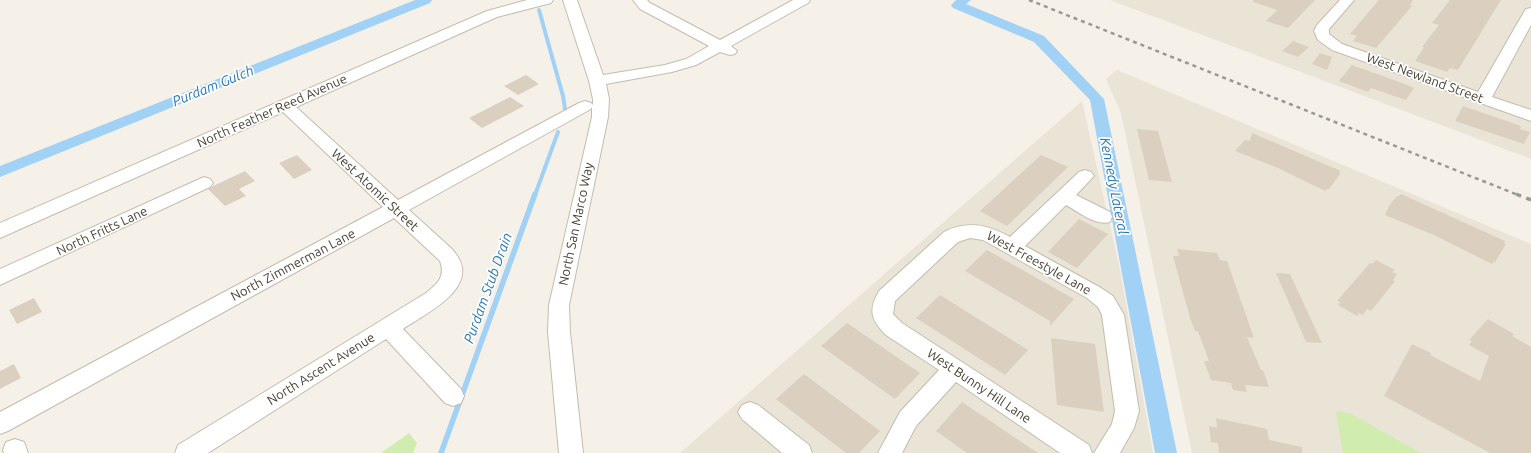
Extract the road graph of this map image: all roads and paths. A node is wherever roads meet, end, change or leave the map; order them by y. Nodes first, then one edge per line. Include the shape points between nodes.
1 (546, 0) edge
2 (570, 0) edge
3 (640, 0) edge
4 (803, 0) edge
5 (1347, 0) edge
6 (1531, 12) edge
7 (720, 46) junction
8 (734, 53) dead end
9 (597, 81) junction
10 (1483, 98) junction
11 (286, 106) junction
12 (585, 106) dead end
13 (1531, 116) edge
14 (1085, 176) dead end
15 (204, 183) dead end
16 (1065, 196) junction
17 (396, 209) junction
18 (1103, 217) dead end
19 (0, 231) edge
20 (1012, 247) junction
21 (0, 278) edge
22 (452, 280) joint
23 (882, 315) joint
24 (388, 327) junction
25 (954, 369) junction
26 (454, 396) dead end
27 (750, 412) dead end
28 (0, 424) edge
29 (187, 453) edge
30 (571, 453) edge
31 (800, 453) edge
32 (890, 453) edge
33 (1080, 453) edge
34 (1106, 453) edge

1 - 11 street, North Feather Reed Avenue via 492,14
2 - 9 street, North San Marco Way
3 - 7 street via 644,6
4 - 7 street
5 - 10 street, West Newland Street via 1322,28 1322,36 1338,47
6 - 10 street
7 - 8 street
7 - 9 street via 691,62 672,68
9 - 30 street, North San Marco Way via 601,99 600,117 559,304 559,332
10 - 13 street, West Newland Street
11 - 17 street, West Atomic Street
11 - 19 street, North Feather Reed Avenue
12 - 17 street, North Zimmerman Lane
14 - 16 street
15 - 21 street, North Fritts Lane
16 - 18 street
16 - 20 street
17 - 22 street, West Atomic Street via 450,258 453,268
17 - 28 street, North Zimmerman Lane
20 - 23 street, West Freestyle Lane via 980,231 958,233 886,297 881,307
20 - 34 street, West Freestyle Lane via 1094,293 1106,302 1112,314 1127,421
22 - 24 street, North Ascent Avenue via 433,299
23 - 25 street, West Bunny Hill Lane via 894,329
24 - 26 street
24 - 29 street, North Ascent Avenue
25 - 32 street via 908,419
25 - 33 street, West Bunny Hill Lane
27 - 31 street

